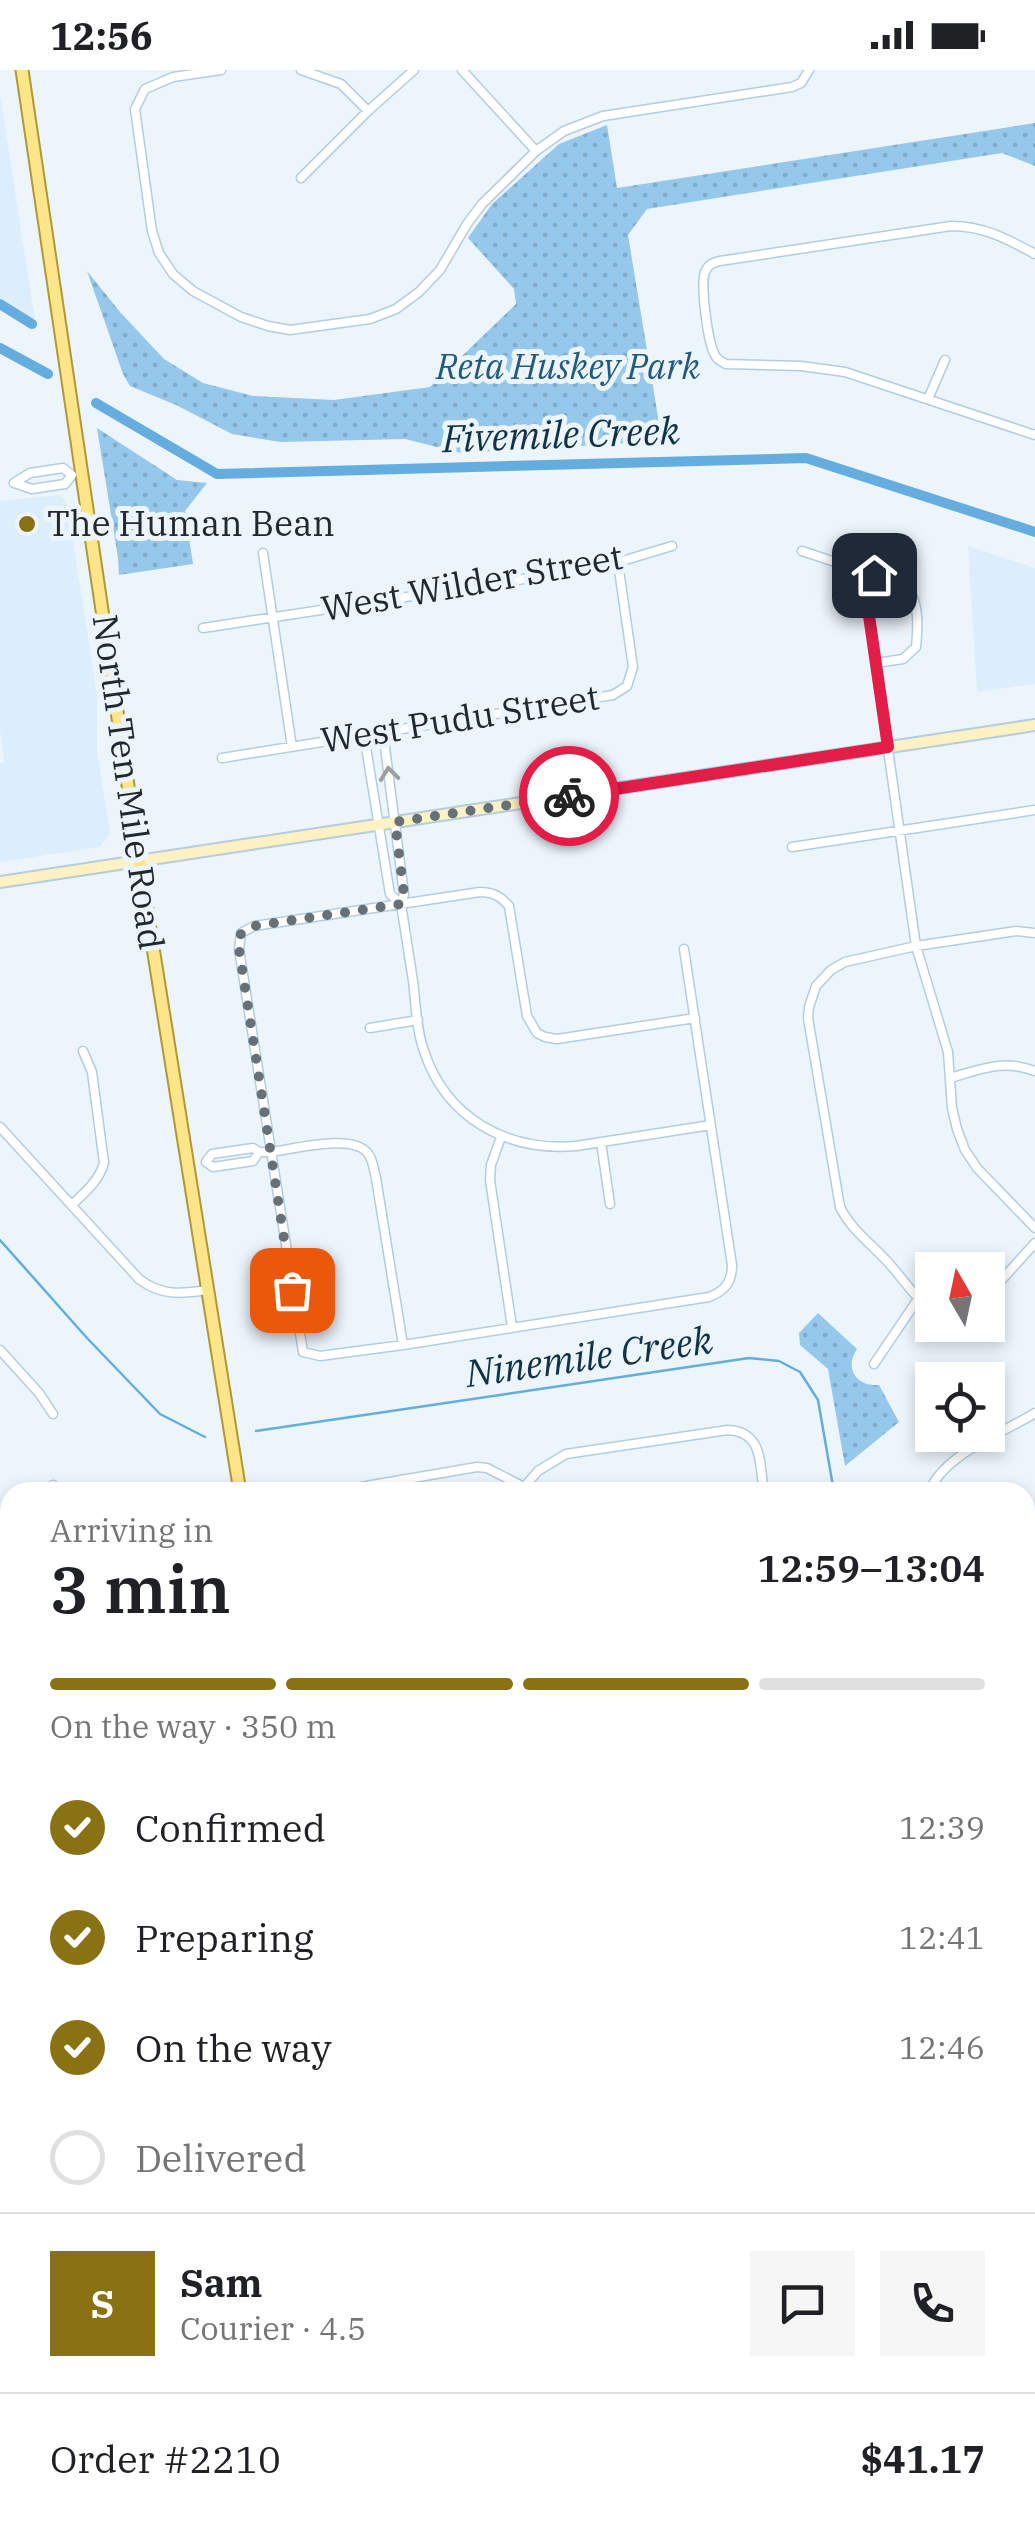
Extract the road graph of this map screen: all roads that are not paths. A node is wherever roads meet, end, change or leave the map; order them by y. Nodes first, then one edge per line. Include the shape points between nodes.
1 (22, 70) edge
2 (221, 70) edge
3 (301, 70) edge
4 (414, 70) edge
5 (462, 70) edge
6 (808, 74) edge
7 (368, 111) junction
8 (536, 151) junction
9 (300, 178) dead end
10 (1035, 254) edge
11 (946, 360) dead end
12 (928, 400) junction
13 (1035, 434) edge
14 (77, 474) junction
15 (14, 483) junction
16 (0, 485) edge
17 (672, 546) dead end
18 (802, 552) dead end
19 (263, 553) dead end
20 (618, 563) junction
21 (874, 575) junction
22 (272, 616) junction
23 (203, 628) dead end
24 (876, 663) junction
25 (1035, 725) edge
26 (383, 732) junction
27 (364, 735) junction
28 (292, 746) junction
29 (888, 747) junction
30 (222, 758) dead end
31 (1035, 810) edge
32 (395, 822) junction
33 (378, 825) junction
34 (901, 830) junction
35 (792, 847) dead end
36 (140, 860) junction
37 (0, 882) edge
38 (401, 904) junction
39 (1035, 933) edge
40 (916, 946) junction
41 (684, 949) dead end
42 (694, 1018) junction
43 (418, 1020) junction
44 (370, 1028) dead end
45 (83, 1051) dead end
46 (1035, 1071) edge
47 (950, 1078) junction
48 (711, 1125) junction
49 (0, 1127) edge
50 (501, 1137) junction
51 (601, 1142) junction
52 (270, 1152) junction
53 (187, 1166) junction
54 (610, 1204) dead end
55 (72, 1205) junction
56 (1035, 1228) edge
57 (1035, 1243) edge
58 (1005, 1276) edge
59 (207, 1290) junction
60 (915, 1295) edge
61 (915, 1303) edge
62 (512, 1327) junction
63 (402, 1345) junction
64 (0, 1350) edge
65 (874, 1364) dead end
66 (1035, 1413) edge
67 (52, 1414) dead end
68 (238, 1482) edge
69 (391, 1482) edge
70 (509, 1482) edge
71 (529, 1482) edge
72 (762, 1482) edge
73 (935, 1482) edge

1 - 14 main road, North Ten Mile Road
2 - 8 street via 145,89 135,109 152,231 172,274 268,326 290,330 370,320 396,309 440,270 482,204
3 - 7 street via 341,84
4 - 7 street
5 - 8 street
6 - 8 street via 792,88 588,120
7 - 9 street
10 - 12 street via 994,232 951,226 720,261 706,270 702,285 719,360 823,368
11 - 12 street
12 - 13 street
14 - 15 street via 64,468
14 - 15 street via 66,484 32,489
14 - 36 main road, North Ten Mile Road
15 - 16 street
17 - 20 street, West Wilder Street
18 - 21 street
19 - 22 street
20 - 22 street, West Wilder Street
20 - 26 street, West Pudu Street via 633,667 627,686 613,696
21 - 24 street via 868,600
21 - 24 street via 904,585 915,602 916,647 903,659
22 - 23 street, West Wilder Street
22 - 28 street
24 - 29 street
25 - 29 main road
26 - 27 street, West Pudu Street
32 -> 26 street
27 - 28 street, West Pudu Street
27 - 33 street
28 - 30 street, West Pudu Street
29 - 32 main road
29 - 34 street
31 - 34 street
32 - 33 main road
32 - 38 street
33 - 36 main road
33 - 38 street via 390,894
34 - 35 street
34 - 40 street
36 - 37 main road
36 - 53 main road, North Ten Mile Road
38 - 42 street via 480,892 501,897 509,906 527,1016 537,1032 557,1039
38 - 43 street
38 - 52 street via 241,933
39 - 40 street
40 - 47 street
40 - 60 street via 831,970 811,996 808,1018 840,1208
41 - 42 street
42 - 48 street
43 - 44 street
43 - 50 street via 439,1083 468,1116
45 - 55 street via 104,1163
46 - 47 street via 998,1065
47 - 56 street via 965,1150
48 - 51 street
48 - 62 street via 732,1265 727,1286 709,1297
49 - 55 street
50 - 51 street via 554,1147
50 - 62 street via 490,1180
51 - 54 street
52 - 53 street via 252,1161
52 - 63 street via 346,1142 370,1156
52 - 63 street via 303,1352 320,1356
53 - 59 main road, North Ten Mile Road
55 - 59 street via 150,1288 178,1294
57 - 58 street
59 - 68 main road, North Ten Mile Road
61 - 65 street
62 - 63 street
64 - 67 street
66 - 73 street via 946,1466
69 - 70 street via 487,1468
71 - 72 street via 566,1454 728,1430 756,1444

